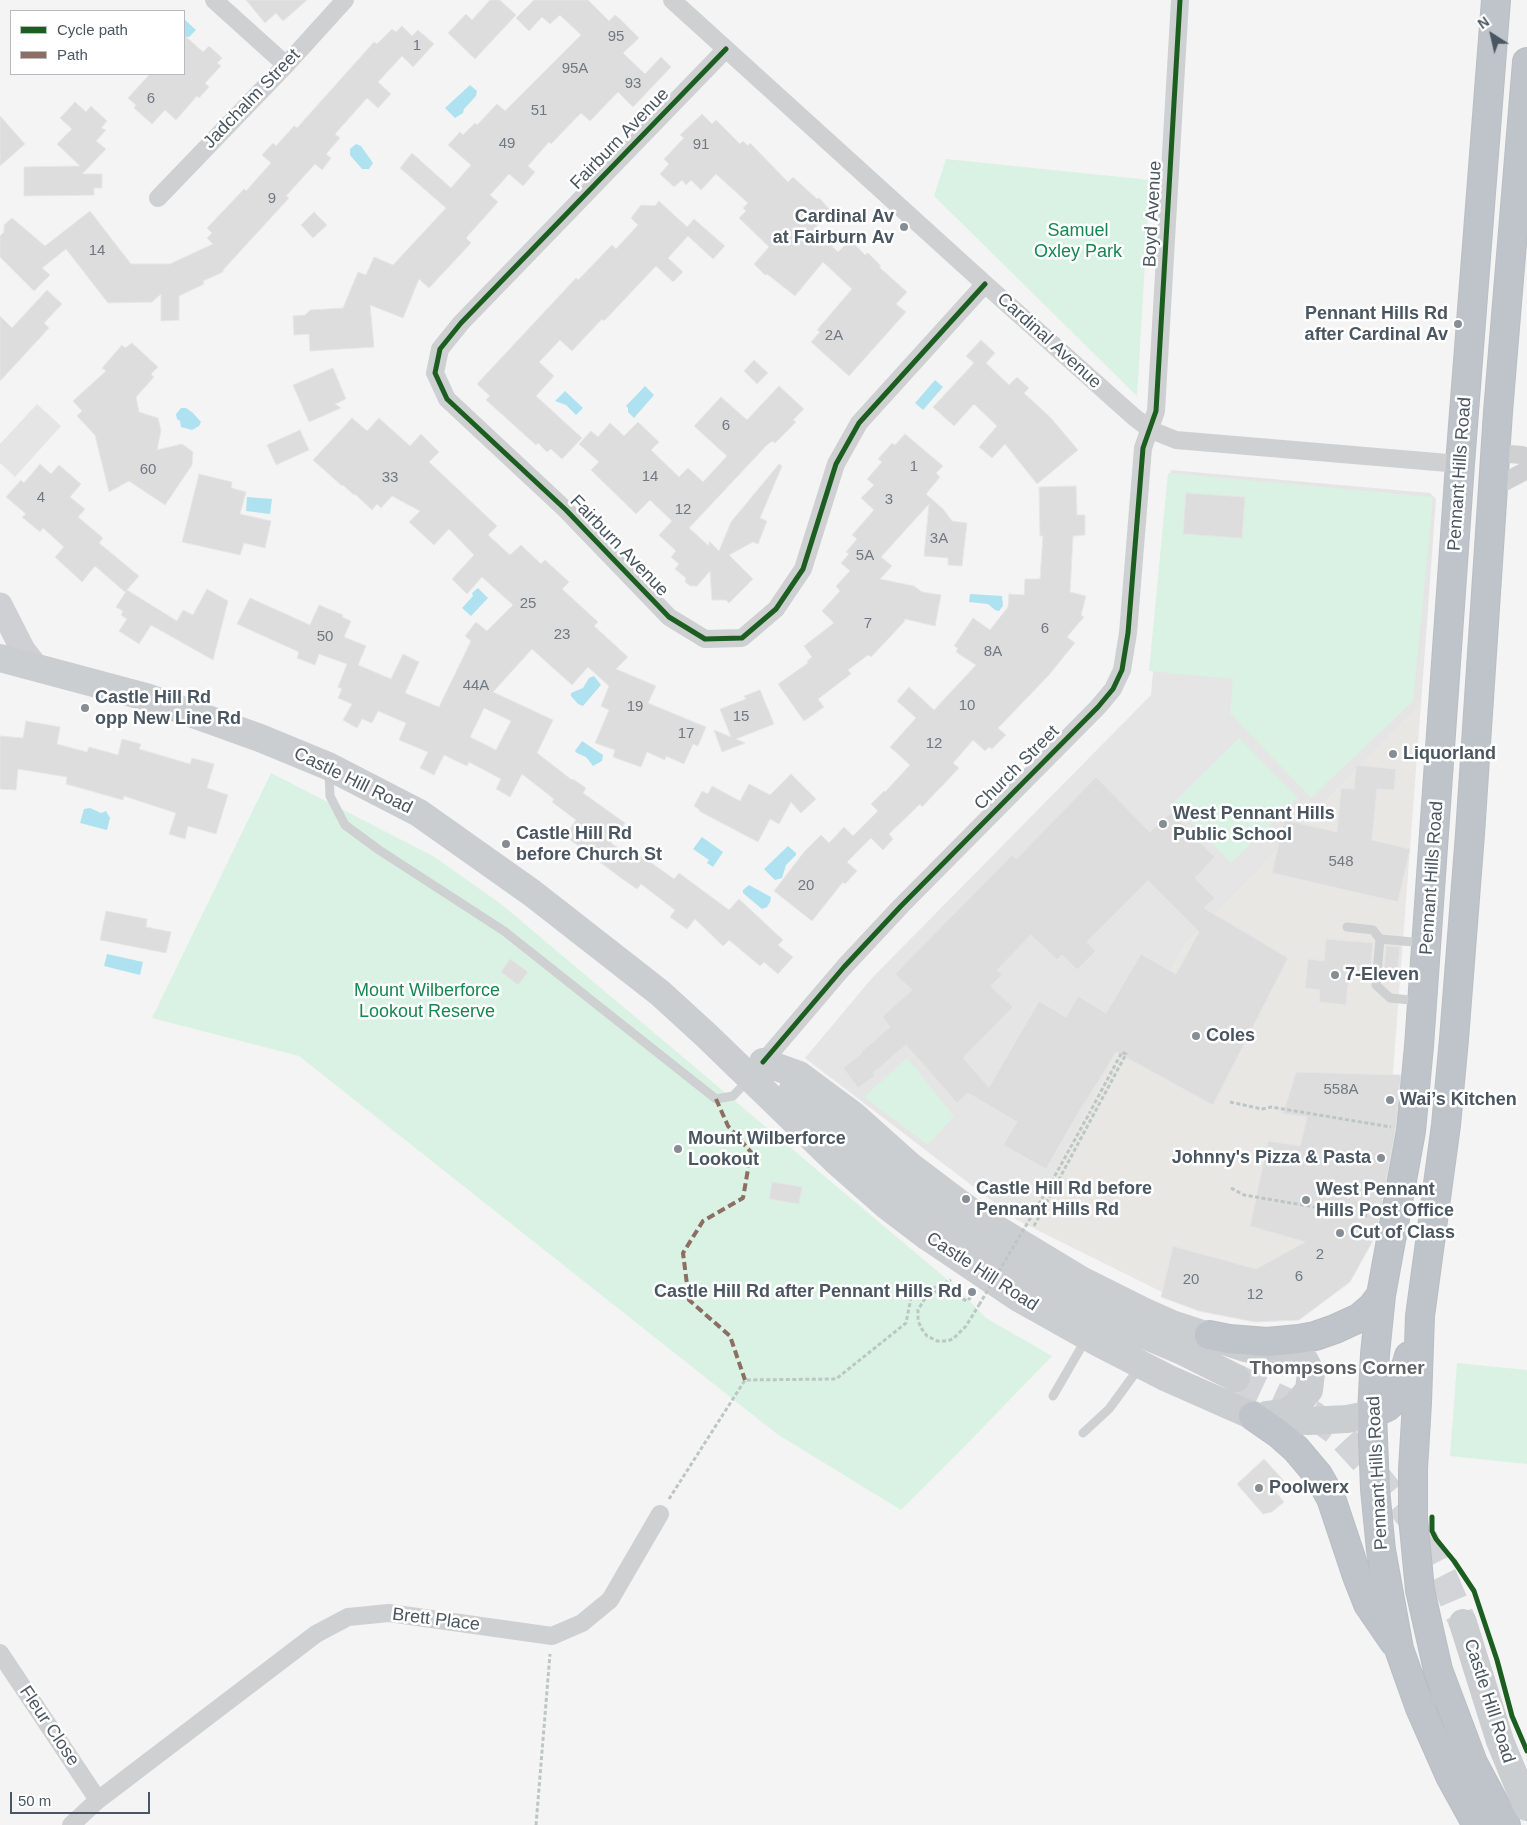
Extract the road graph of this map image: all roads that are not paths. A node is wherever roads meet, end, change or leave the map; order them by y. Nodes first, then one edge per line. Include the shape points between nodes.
1 (214, 0) edge
2 (345, 0) edge
3 (672, 0) edge
4 (1180, 0) edge
5 (1496, 0) edge
6 (726, 48) junction
7 (1527, 62) edge
8 (286, 65) junction
9 (158, 198) dead end
10 (985, 284) junction
11 (1498, 416) junction
12 (1151, 430) junction
13 (1496, 453) junction
14 (1527, 457) edge
15 (1527, 470) edge
16 (1471, 478) junction
17 (0, 605) edge
18 (0, 658) edge
19 (38, 668) junction
20 (328, 766) junction
21 (1347, 927) dead end
22 (1380, 939) junction
23 (1427, 944) junction
24 (1423, 1002) junction
25 (757, 1070) junction
26 (1381, 1295) junction
27 (1420, 1316) junction
28 (1209, 1335) junction
29 (1087, 1336) junction
30 (1141, 1366) junction
31 (1236, 1378) tunnel mouth
32 (1053, 1396) dead end
33 (1372, 1414) junction
34 (1253, 1416) junction
35 (1083, 1433) dead end
36 (660, 1514) road end
37 (1463, 1623) tunnel mouth
38 (1399, 1649) junction
39 (0, 1652) edge
40 (98, 1800) junction
41 (1527, 1807) edge
42 (71, 1825) edge
43 (1477, 1825) edge
44 (1506, 1825) edge

1 - 8 street
2 - 8 street, Jadchalm Street
3 - 6 street, Cardinal Avenue
4 - 12 street, Boyd Avenue via 1156,411
5 - 16 highway, Pennant Hills Road
6 - 10 street, Cardinal Avenue
6 - 10 street, Fairburn Avenue via 462,324 440,349 435,373 447,399 566,510 670,617 705,639 742,638 776,608 803,569 836,464 859,423
7 - 11 highway, Pennant Hills Road
8 - 9 street, Jadchalm Street
10 - 12 street, Cardinal Avenue
11 - 13 highway, Pennant Hills Road
11 - 16 highway
12 - 16 street, Cardinal Avenue via 1176,440
12 - 25 street, Church Street via 1143,454 1125,651 1122,670 1113,689 914,892 844,967
13 - 14 street
13 - 16 highway
15 - 16 street
16 - 23 highway, Pennant Hills Road
16 - 27 highway, Pennant Hills Road via 1470,834 1446,1125
17 - 19 main road via 23,650
18 - 19 main road, Castle Hill Road
19 - 20 main road, Castle Hill Road via 146,697
20 - 25 main road, Castle Hill Road via 418,813 476,852 532,892
20 - 25 lane via 330,796 345,825 504,932 716,1099 733,1096
21 - 22 lane via 1373,930
22 - 23 lane
22 - 24 lane via 1376,985 1390,998
23 - 24 highway, Pennant Hills Road
24 - 26 highway, Pennant Hills Road via 1411,1131
25 - 28 main road via 799,1075 852,1115 910,1166 990,1225 1120,1300 1172,1324
25 - 29 main road, Castle Hill Road via 836,1161 886,1205 974,1270
25 - 31 main road, Castle Hill Road via 917,1201 998,1256 1126,1327
26 - 28 highway via 1359,1318 1315,1336 1267,1342
26 - 33 highway, Pennant Hills Road
27 - 33 highway via 1398,1395 1387,1407
27 - 44 highway, Pennant Hills Road via 1412,1503 1420,1590 1438,1670 1460,1733
28 - 34 main road via 1253,1349 1293,1352 1308,1367 1310,1385 1300,1403 1284,1413
29 - 30 main road, Castle Hill Road
29 - 32 lane
30 - 34 main road, Castle Hill Road
30 - 35 lane via 1109,1409
33 - 34 main road, Castle Hill Road via 1347,1420 1309,1421
33 - 38 highway, Pennant Hills Road via 1381,1550
34 - 38 highway via 1296,1449 1318,1475 1331,1498 1368,1604
36 - 40 street, Brett Place via 610,1600 582,1623 552,1636 389,1613 348,1617 316,1634
37 - 41 main road, Castle Hill Road via 1500,1741
38 - 43 highway, Pennant Hills Road via 1446,1767
39 - 40 street, Fleur Close
40 - 42 street, Brett Place

